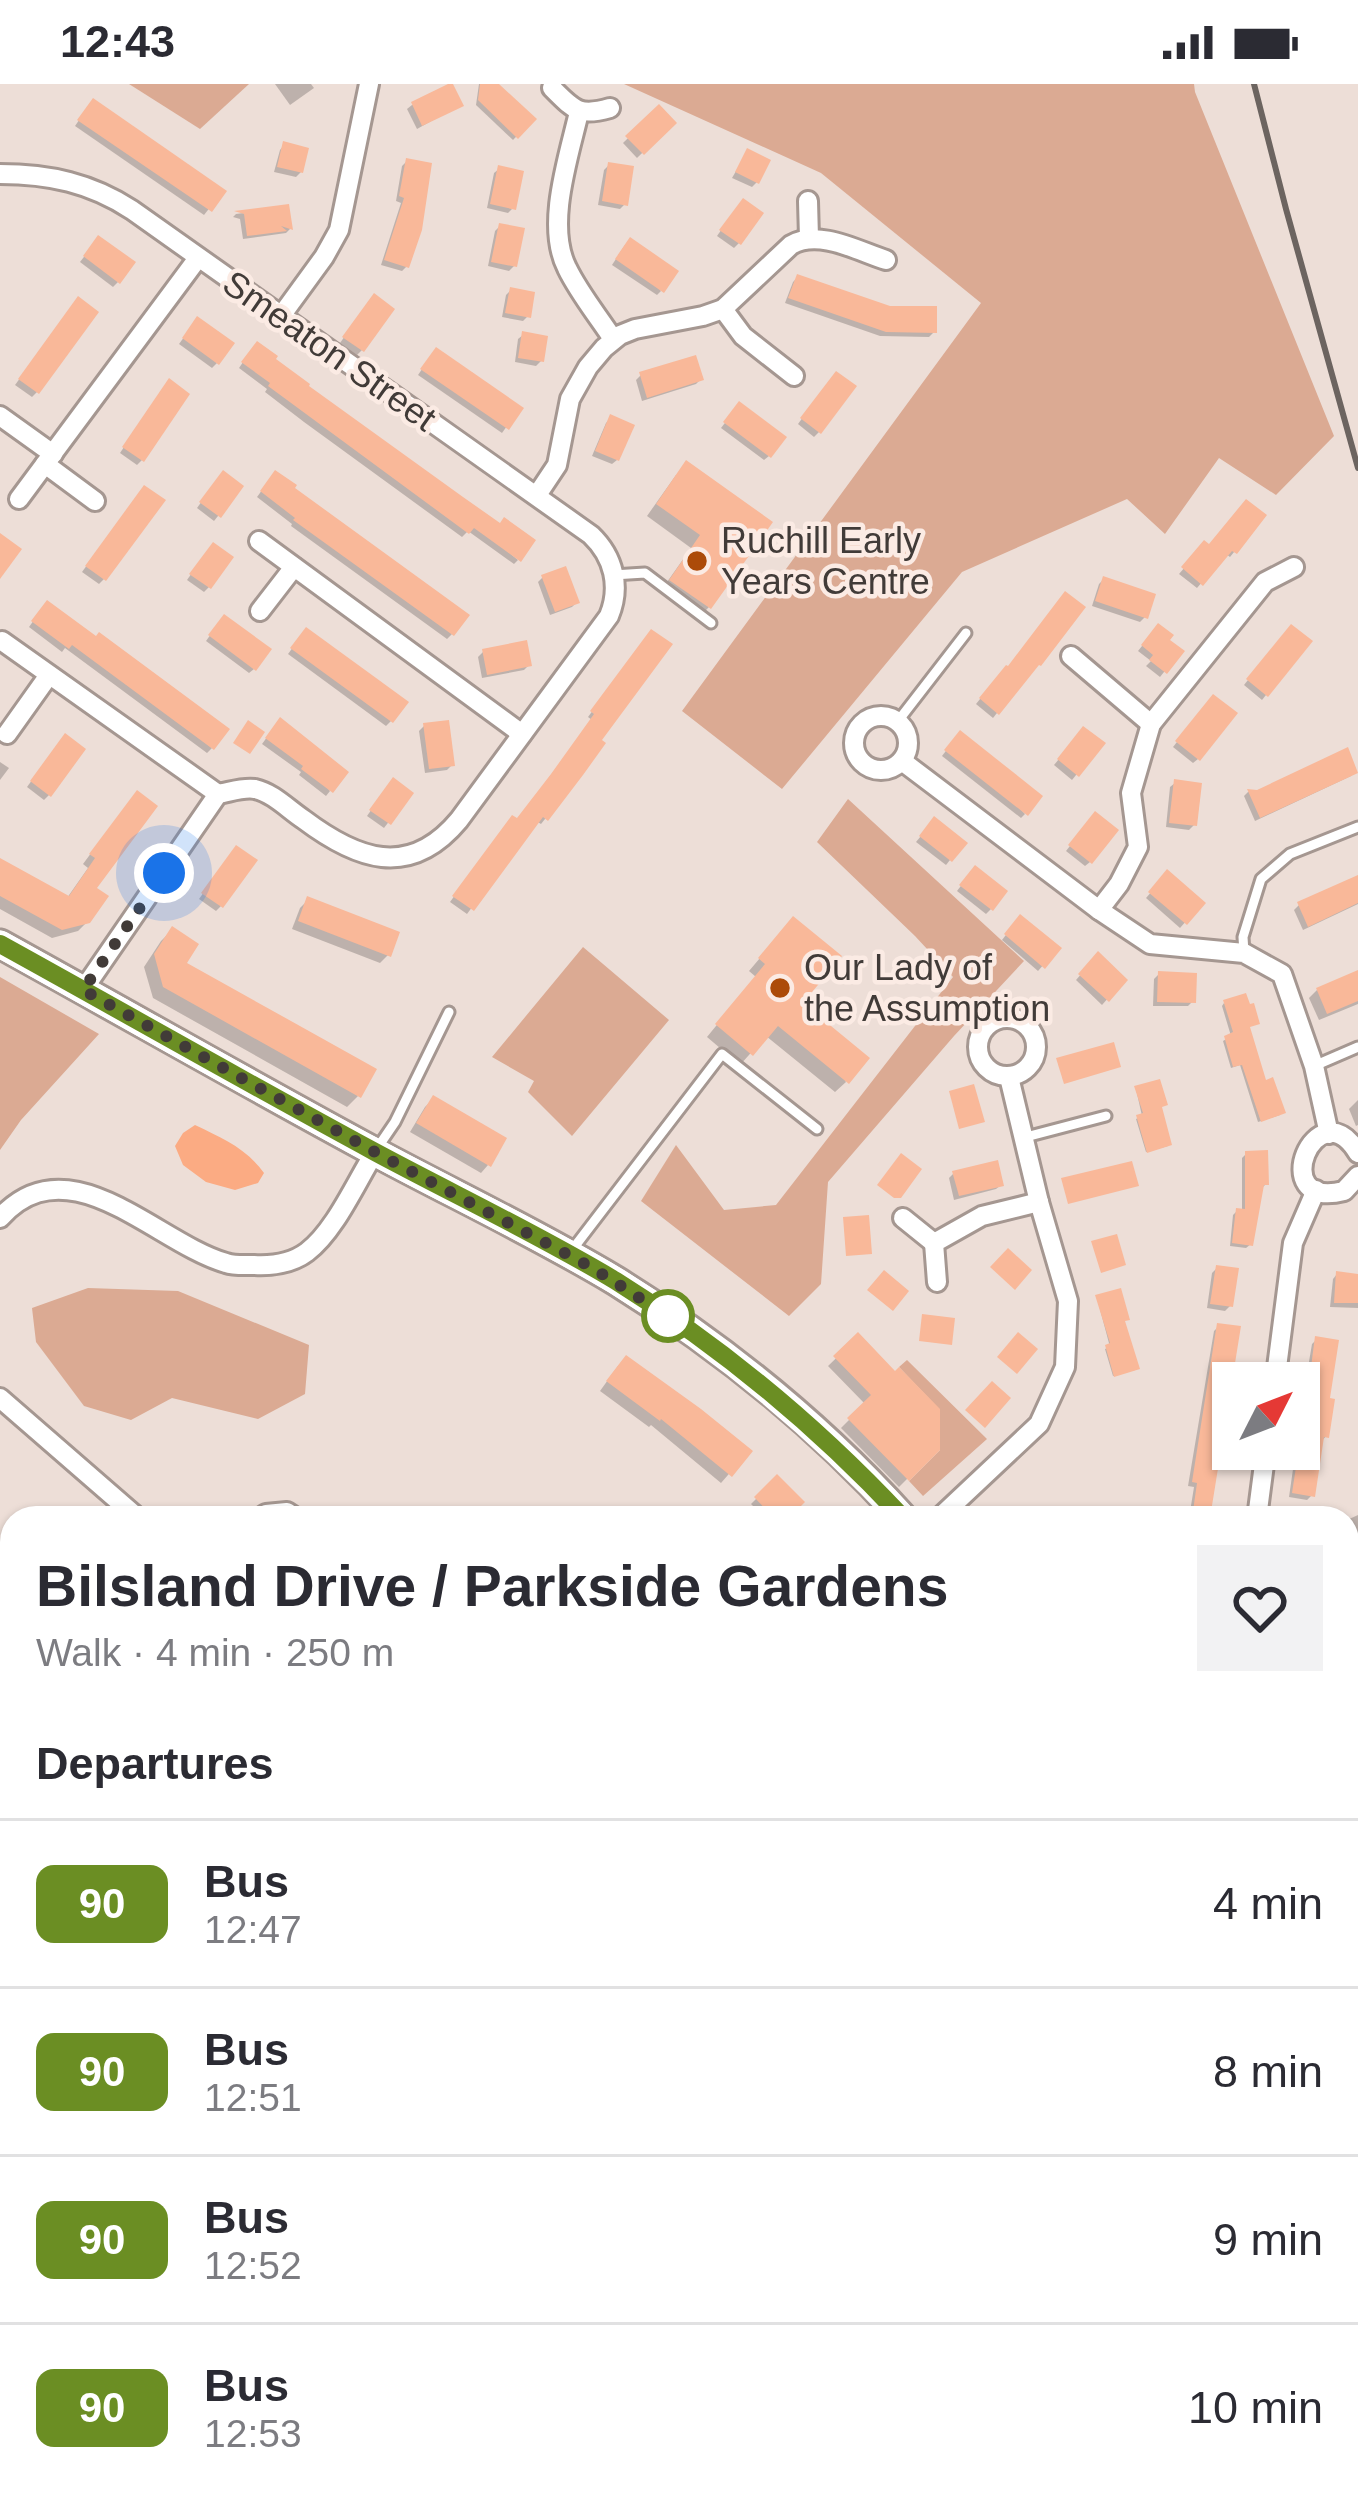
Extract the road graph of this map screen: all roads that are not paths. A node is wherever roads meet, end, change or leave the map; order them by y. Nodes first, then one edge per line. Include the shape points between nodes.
1 (369, 84) edge
2 (552, 88) dead end
3 (610, 108) dead end
4 (580, 112) junction
5 (0, 174) edge
6 (808, 201) dead end
7 (809, 238) junction
8 (198, 257) junction
9 (886, 260) dead end
10 (723, 309) junction
11 (281, 316) junction
12 (613, 339) junction
13 (794, 376) dead end
14 (0, 416) edge
15 (49, 459) junction
16 (537, 495) junction
17 (19, 499) dead end
18 (95, 501) dead end
19 (259, 541) dead end
20 (294, 567) junction
21 (1294, 567) dead end
22 (615, 582) junction
23 (260, 611) dead end
24 (711, 623) dead end
25 (966, 633) dead end
26 (2, 641) edge
27 (1071, 656) dead end
28 (49, 675) junction
29 (898, 721) junction
30 (1151, 724) junction
31 (7, 734) dead end
32 (522, 734) junction
33 (902, 761) junction
34 (218, 794) junction
35 (1358, 827) edge
36 (1100, 910) junction
37 (0, 944) edge
38 (1244, 953) junction
39 (83, 990) junction
40 (449, 1012) dead end
41 (1358, 1047) edge
42 (1314, 1066) junction
43 (1009, 1077) dead end
44 (1106, 1116) dead end
45 (817, 1129) dead end
46 (1329, 1134) junction
47 (1022, 1138) junction
48 (375, 1152) junction
49 (1358, 1153) edge
50 (1356, 1186) edge
51 (1316, 1190) junction
52 (1039, 1202) junction
53 (0, 1218) edge
54 (903, 1218) dead end
55 (934, 1243) junction
56 (568, 1255) junction
57 (937, 1282) dead end
58 (1278, 1362) edge
59 (0, 1398) edge
60 (1263, 1470) edge
61 (124, 1506) edge
62 (891, 1506) edge
63 (952, 1506) edge
64 (1259, 1506) edge

1 - 11 street via 339,230
2 - 4 street
3 - 4 street
4 - 12 street via 559,238 567,269
5 - 8 street, Smeaton Street via 94,189
6 - 7 street
7 - 9 street
7 - 10 street via 791,245
8 - 11 street, Smeaton Street
8 - 15 street
10 - 12 street
10 - 13 street via 748,341
11 - 16 street, Smeaton Street
12 - 16 street via 575,389 557,465
14 - 15 street
15 - 17 street
15 - 18 street
16 - 22 street, Smeaton Street via 602,545
19 - 20 street
20 - 23 street
20 - 32 street
21 - 30 street via 1265,582
22 - 24 lane via 645,573
22 - 32 street via 609,616
25 - 29 lane
26 - 28 street
27 - 30 street
28 - 31 street
28 - 34 street
29 - 33 street via 909,745
29 - 33 street via 872,716 854,745 868,767 886,770
30 - 36 street via 1132,793 1138,847
32 - 34 street via 450,830 402,856 352,851 254,789
33 - 36 street
34 - 39 street
35 - 38 lane via 1290,854 1261,879
36 - 38 street via 1150,944
37 - 39 main road
38 - 42 street via 1282,974
39 - 48 main road
40 - 48 lane
41 - 42 lane
42 - 46 street
43 - 47 street
44 - 47 lane
45 - 56 lane via 722,1054
46 - 49 street
46 - 51 street via 1302,1157
47 - 52 street
48 - 53 street via 326,1233 277,1266 230,1264 90,1193 64,1188 31,1196
48 - 56 main road
50 - 51 street
51 - 58 street via 1293,1243
52 - 55 street via 982,1216
52 - 63 street via 1068,1301 1065,1367 1039,1424
54 - 55 street
55 - 57 street
56 - 62 main road via 753,1378
59 - 61 street
60 - 64 street

